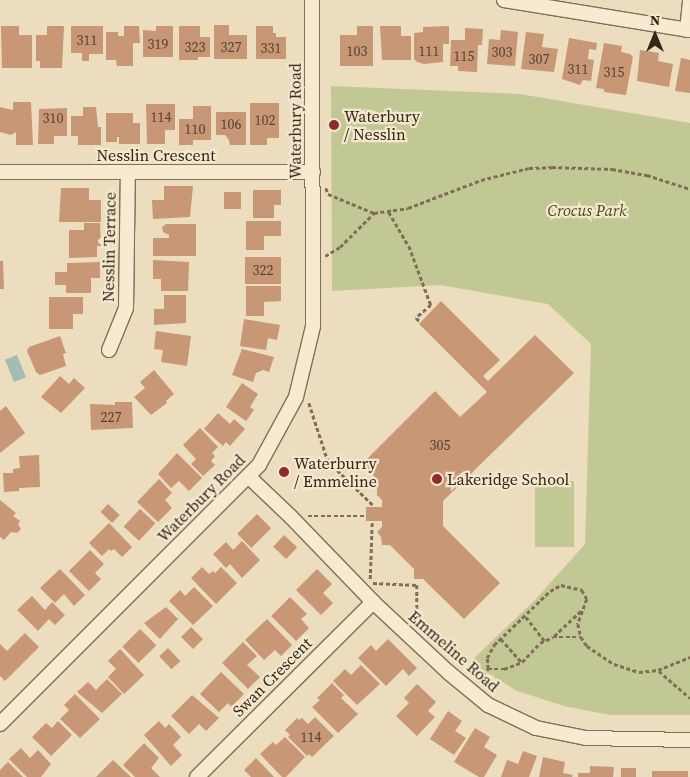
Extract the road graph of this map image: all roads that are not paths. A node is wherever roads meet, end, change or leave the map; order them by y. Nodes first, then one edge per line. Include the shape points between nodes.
1 (312, 0) edge
2 (504, 0) edge
3 (690, 0) edge
4 (688, 30) edge
5 (0, 172) edge
6 (128, 172) junction
7 (313, 172) junction
8 (109, 350) dead end
9 (249, 477) junction
10 (372, 602) junction
11 (1, 722) edge
12 (690, 740) edge
13 (197, 777) edge

1 - 7 street, Waterbury Road
2 - 4 street
3 - 4 street
5 - 6 street, Nesslin Crescent
6 - 7 street, Nesslin Crescent
6 - 8 street, Nesslin Terrace via 126,308
7 - 9 street, Waterbury Road via 313,326 296,397 264,458
9 - 10 street, Emmeline Road
9 - 11 street, Waterbury Road
10 - 12 street, Emmeline Road via 471,692 488,705 536,728 586,738
10 - 13 street, Swan Crescent

